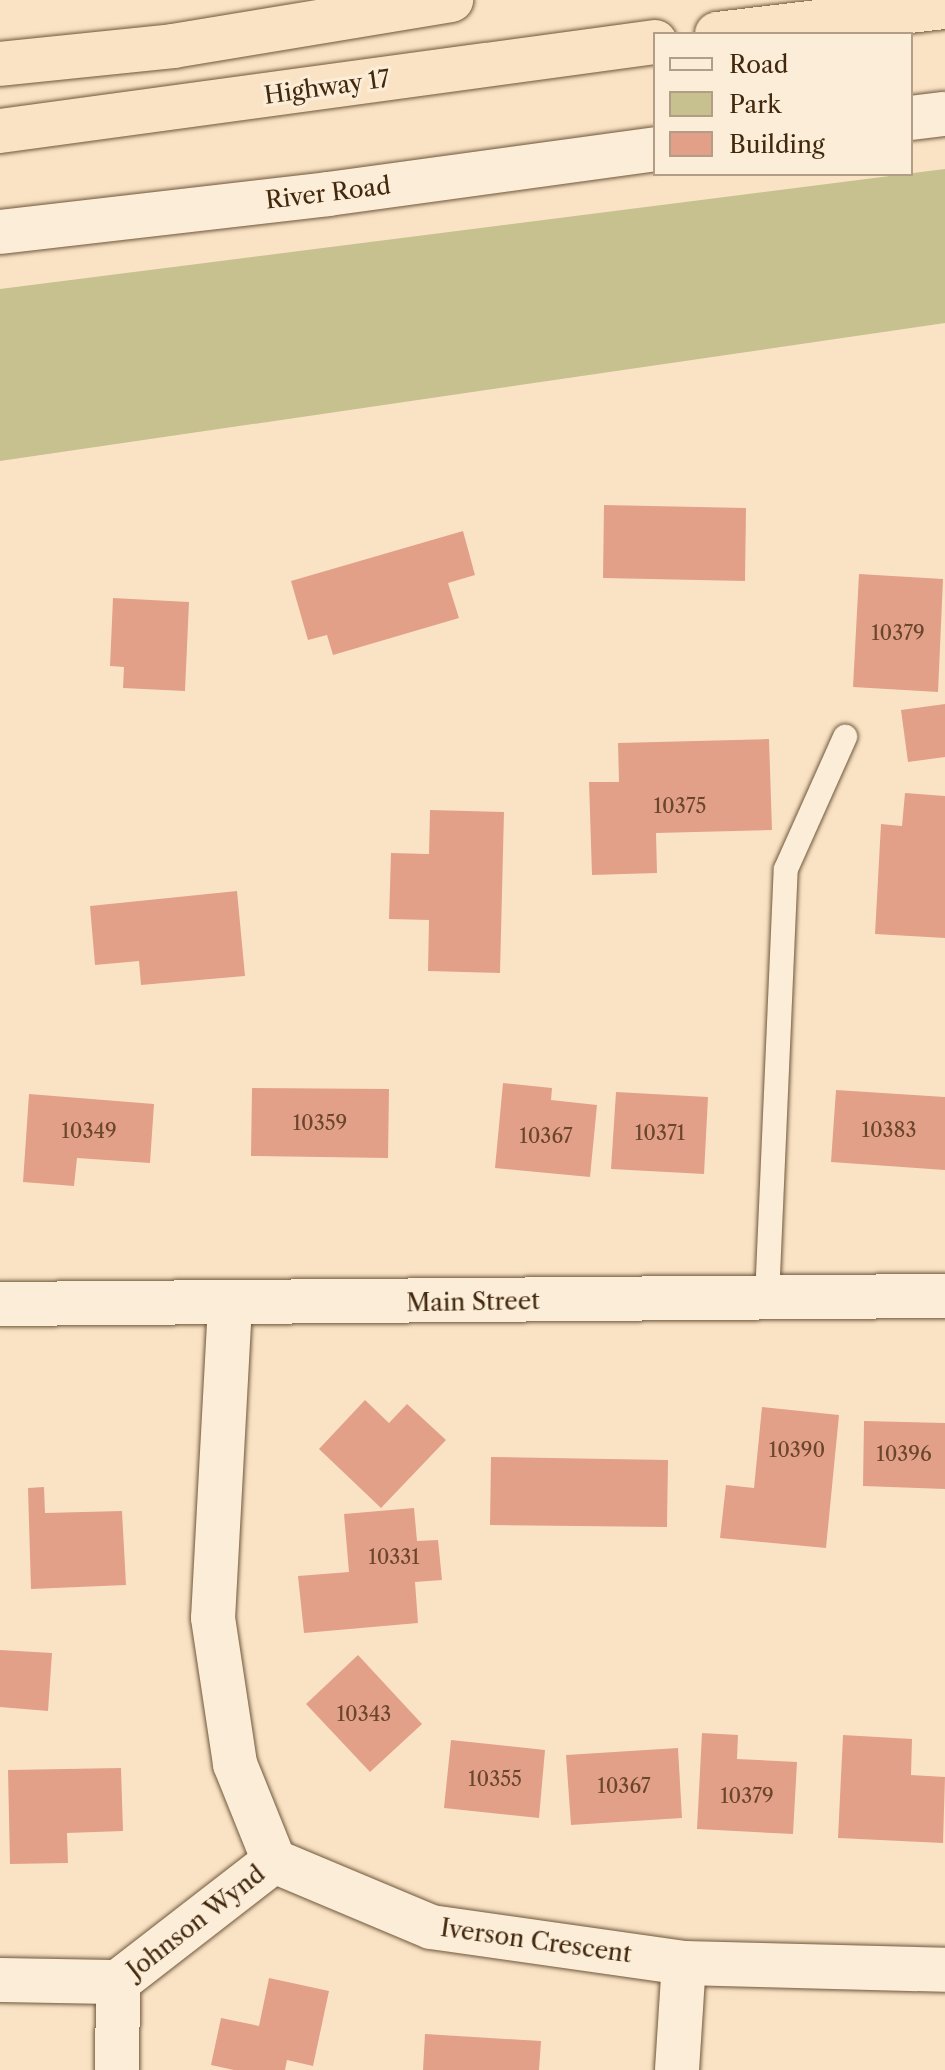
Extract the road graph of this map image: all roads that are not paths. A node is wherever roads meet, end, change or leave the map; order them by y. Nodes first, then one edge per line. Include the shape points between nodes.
1 (451, 0) edge
2 (945, 7) edge
3 (734, 32) edge
4 (653, 42) edge
5 (0, 64) edge
6 (945, 114) edge
7 (913, 118) edge
8 (0, 131) edge
9 (653, 149) edge
10 (0, 232) edge
11 (845, 737) dead end
12 (945, 1296) edge
13 (767, 1298) junction
14 (0, 1304) edge
15 (230, 1305) junction
16 (274, 1861) junction
17 (684, 1963) junction
18 (945, 1970) edge
19 (0, 1980) edge
20 (118, 1982) junction
21 (117, 2070) edge
22 (677, 2070) edge

1 - 5 highway via 173,46
2 - 3 highway
4 - 8 highway, Highway 17
6 - 7 street
9 - 10 street, River Road
11 - 13 lane via 786,869
12 - 13 street, Main Street
13 - 15 street, Main Street
14 - 15 street, Main Street
15 - 16 street via 213,1618 235,1764
16 - 17 street, Iverson Crescent via 431,1927
16 - 20 street, Johnson Wynd
17 - 18 street, Iverson Crescent
17 - 22 street
19 - 20 street, Johnson Wynd
20 - 21 street, Johnson Wynd

